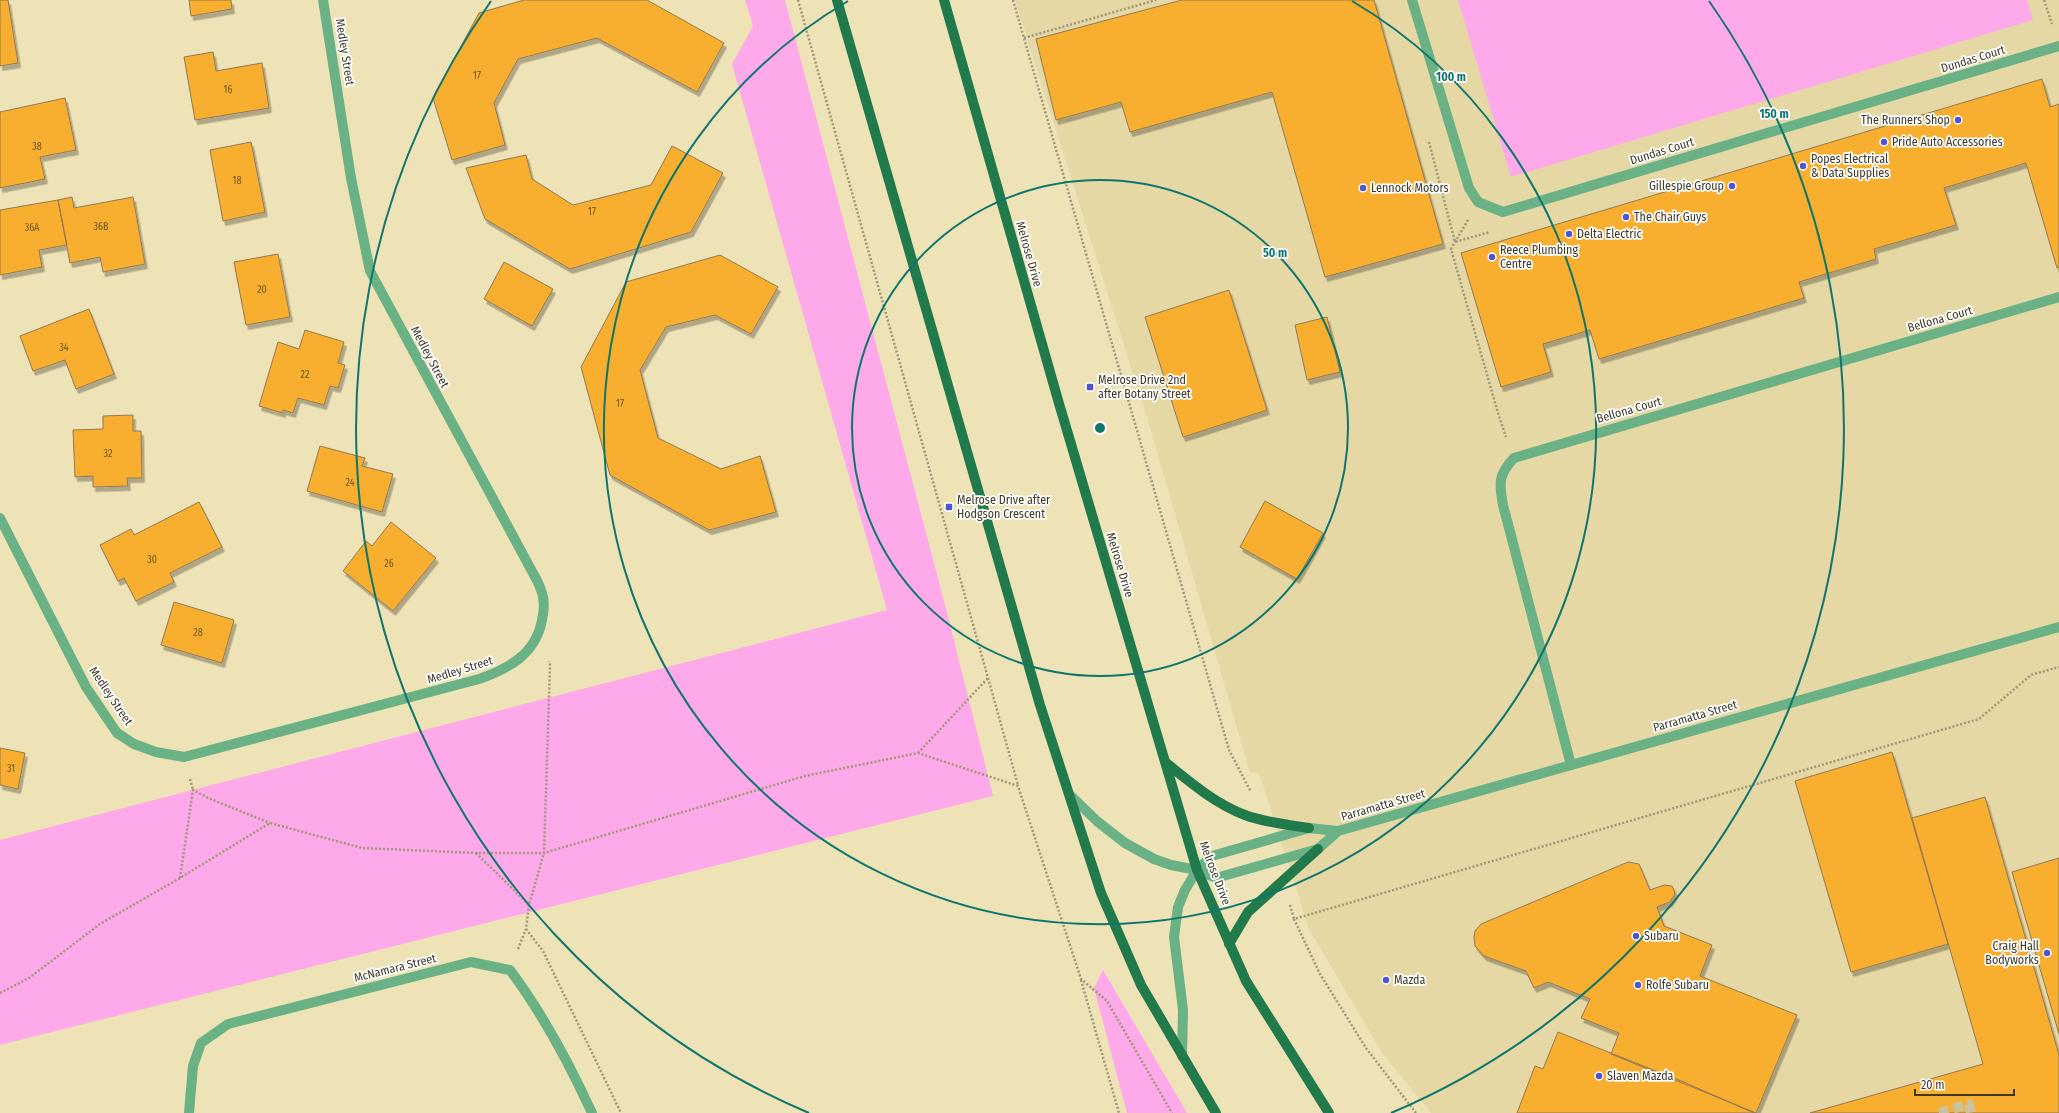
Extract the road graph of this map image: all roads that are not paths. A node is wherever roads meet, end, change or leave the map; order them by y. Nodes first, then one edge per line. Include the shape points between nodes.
1 (323, 0) edge
2 (837, 0) edge
3 (944, 0) edge
4 (1412, 0) edge
5 (2059, 46) edge
6 (2059, 297) edge
7 (0, 518) edge
8 (2059, 627) edge
9 (1165, 762) junction
10 (1572, 765) junction
11 (1070, 795) junction
12 (1309, 828) junction
13 (1338, 831) junction
14 (1318, 849) junction
15 (1197, 870) junction
16 (1229, 944) junction
17 (1182, 1056) junction
18 (189, 1113) edge
19 (592, 1113) edge
20 (1216, 1113) edge
21 (1329, 1113) edge

1 - 7 street, Medley Street via 351,178 370,271 542,593 544,608 538,638 517,661 479,680 184,757 156,752 134,744 117,733 108,720 86,687
2 - 11 main road via 1038,697
3 - 9 main road, Melrose Drive
4 - 5 street, Dundas Court via 1469,188 1478,202 1503,212
6 - 10 street, Bellona Court via 1514,458 1504,468 1499,484 1502,505
8 - 10 street, Parramatta Street
9 - 12 main road via 1216,801 1246,815
9 - 15 main road, Melrose Drive
10 - 13 street, Parramatta Street
11 - 15 street, Parramatta Street via 1125,844 1154,859
11 - 17 main road via 1101,893 1141,986
12 - 13 street, Parramatta Street
12 - 15 street, Parramatta Street via 1212,856
13 - 14 street, Parramatta Street
14 - 15 street, Parramatta Street via 1216,878
14 - 16 main road via 1248,912
15 - 16 main road, Melrose Drive
15 - 17 street, Parramatta Street via 1178,907 1174,937 1183,1010
16 - 21 main road, Melrose Drive via 1246,981
17 - 20 main road
18 - 19 street, McNamara Street via 193,1066 200,1043 228,1024 472,962 510,970 533,1001 576,1078

